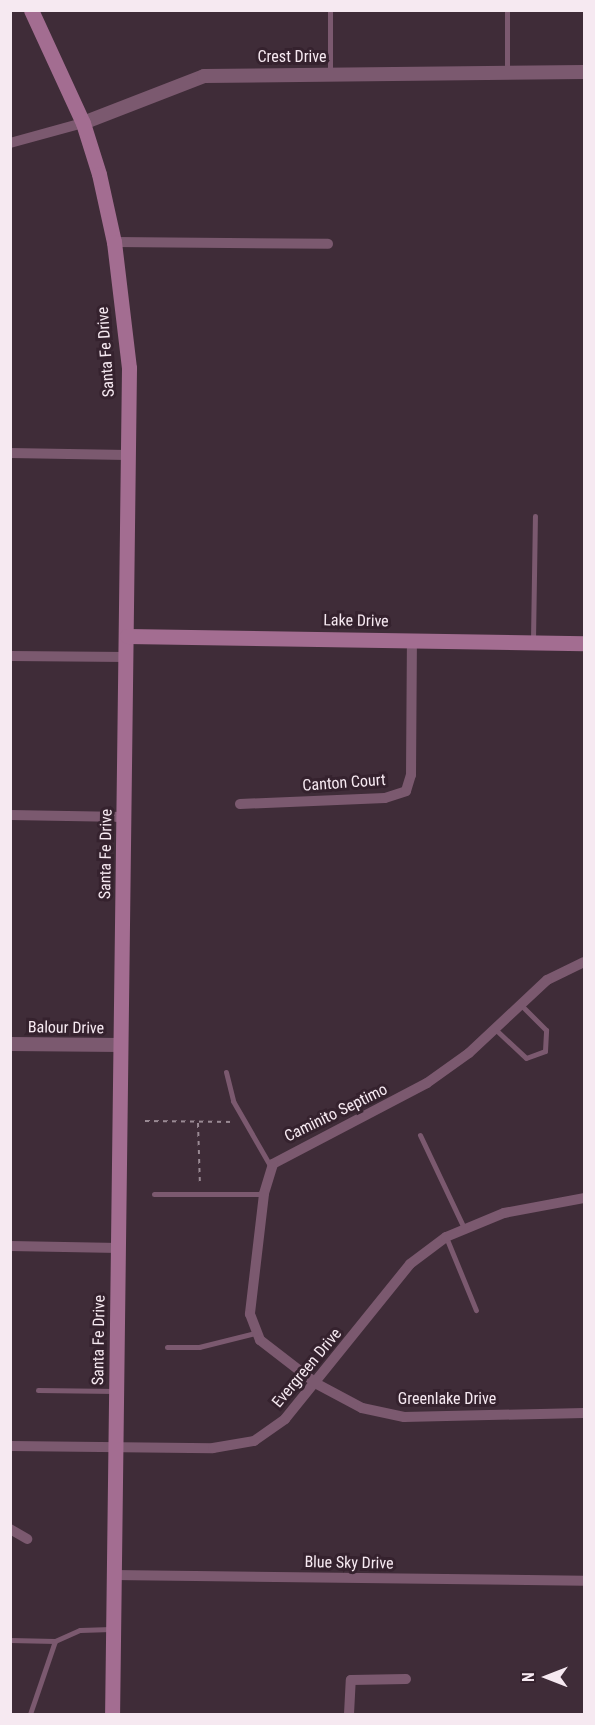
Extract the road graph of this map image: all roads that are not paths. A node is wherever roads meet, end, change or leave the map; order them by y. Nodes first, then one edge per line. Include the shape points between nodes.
1 (31, 10) edge
2 (330, 10) edge
3 (507, 10) edge
4 (507, 71) junction
5 (585, 72) edge
6 (330, 74) junction
7 (83, 123) junction
8 (10, 142) edge
9 (114, 242) junction
10 (328, 244) dead end
11 (10, 453) edge
12 (127, 454) junction
13 (536, 516) dead end
14 (127, 636) junction
15 (412, 640) junction
16 (533, 642) junction
17 (585, 643) edge
18 (10, 656) edge
19 (127, 657) junction
20 (240, 804) dead end
21 (10, 815) edge
22 (124, 817) junction
23 (585, 962) edge
24 (521, 1005) junction
25 (495, 1029) junction
26 (10, 1044) edge
27 (121, 1045) junction
28 (226, 1072) dead end
29 (420, 1135) dead end
30 (271, 1167) junction
31 (154, 1194) dead end
32 (264, 1194) junction
33 (585, 1198) edge
34 (465, 1230) junction
35 (446, 1237) junction
36 (10, 1246) edge
37 (118, 1248) junction
38 (477, 1310) dead end
39 (255, 1333) junction
40 (167, 1347) dead end
41 (317, 1384) junction
42 (38, 1390) dead end
43 (117, 1391) junction
44 (585, 1413) edge
45 (10, 1446) edge
46 (116, 1448) junction
47 (10, 1529) edge
48 (27, 1539) dead end
49 (113, 1575) junction
50 (585, 1581) edge
51 (113, 1629) junction
52 (10, 1640) edge
53 (55, 1641) junction
54 (405, 1678) dead end
55 (30, 1714) edge
56 (112, 1714) edge
57 (349, 1714) edge

1 - 7 main road, Santa Fe Drive
2 - 6 lane
3 - 4 lane
4 - 5 street, Crest Drive
4 - 6 street, Crest Drive
6 - 7 street, Crest Drive via 204,76
7 - 8 street, Crest Drive
7 - 9 main road, Santa Fe Drive
9 - 10 street
9 - 12 main road, Santa Fe Drive via 129,368
11 - 12 street
12 - 14 main road, Santa Fe Drive
13 - 16 lane
14 - 15 main road, Lake Drive
14 - 19 main road, Santa Fe Drive
15 - 16 main road, Lake Drive
15 - 20 street, Canton Court via 411,775 406,791 385,798
16 - 17 main road, Lake Drive
18 - 19 street
19 - 22 main road, Santa Fe Drive
21 - 22 street
22 - 27 main road, Santa Fe Drive
23 - 24 street, Caminito Septimo via 547,980
24 - 25 street, Caminito Septimo
24 - 25 lane via 548,1035 541,1055 525,1058
25 - 30 street, Caminito Septimo via 427,1083 382,1110 285,1154
26 - 27 street, Balour Drive
27 - 37 main road, Santa Fe Drive
28 - 30 lane via 243,1120
29 - 34 lane
30 - 32 street
31 - 32 lane
32 - 39 street via 250,1314
33 - 34 street, Evergreen Drive via 541,1203
34 - 35 street, Evergreen Drive
35 - 38 lane
35 - 41 street, Evergreen Drive via 410,1264
36 - 37 street
37 - 43 main road, Santa Fe Drive
39 - 40 lane via 199,1347
39 - 41 street
41 - 44 street, Greenlake Drive via 362,1408 404,1417
41 - 46 street, Evergreen Drive via 285,1419 254,1441 213,1448
42 - 43 lane
43 - 46 main road, Santa Fe Drive
45 - 46 street, Evergreen Drive
46 - 49 main road, Santa Fe Drive
47 - 48 street
49 - 50 street, Blue Sky Drive
49 - 51 main road, Santa Fe Drive
51 - 53 lane via 80,1630
51 - 56 main road, Santa Fe Drive
52 - 53 lane
53 - 55 lane
54 - 57 street via 351,1680

